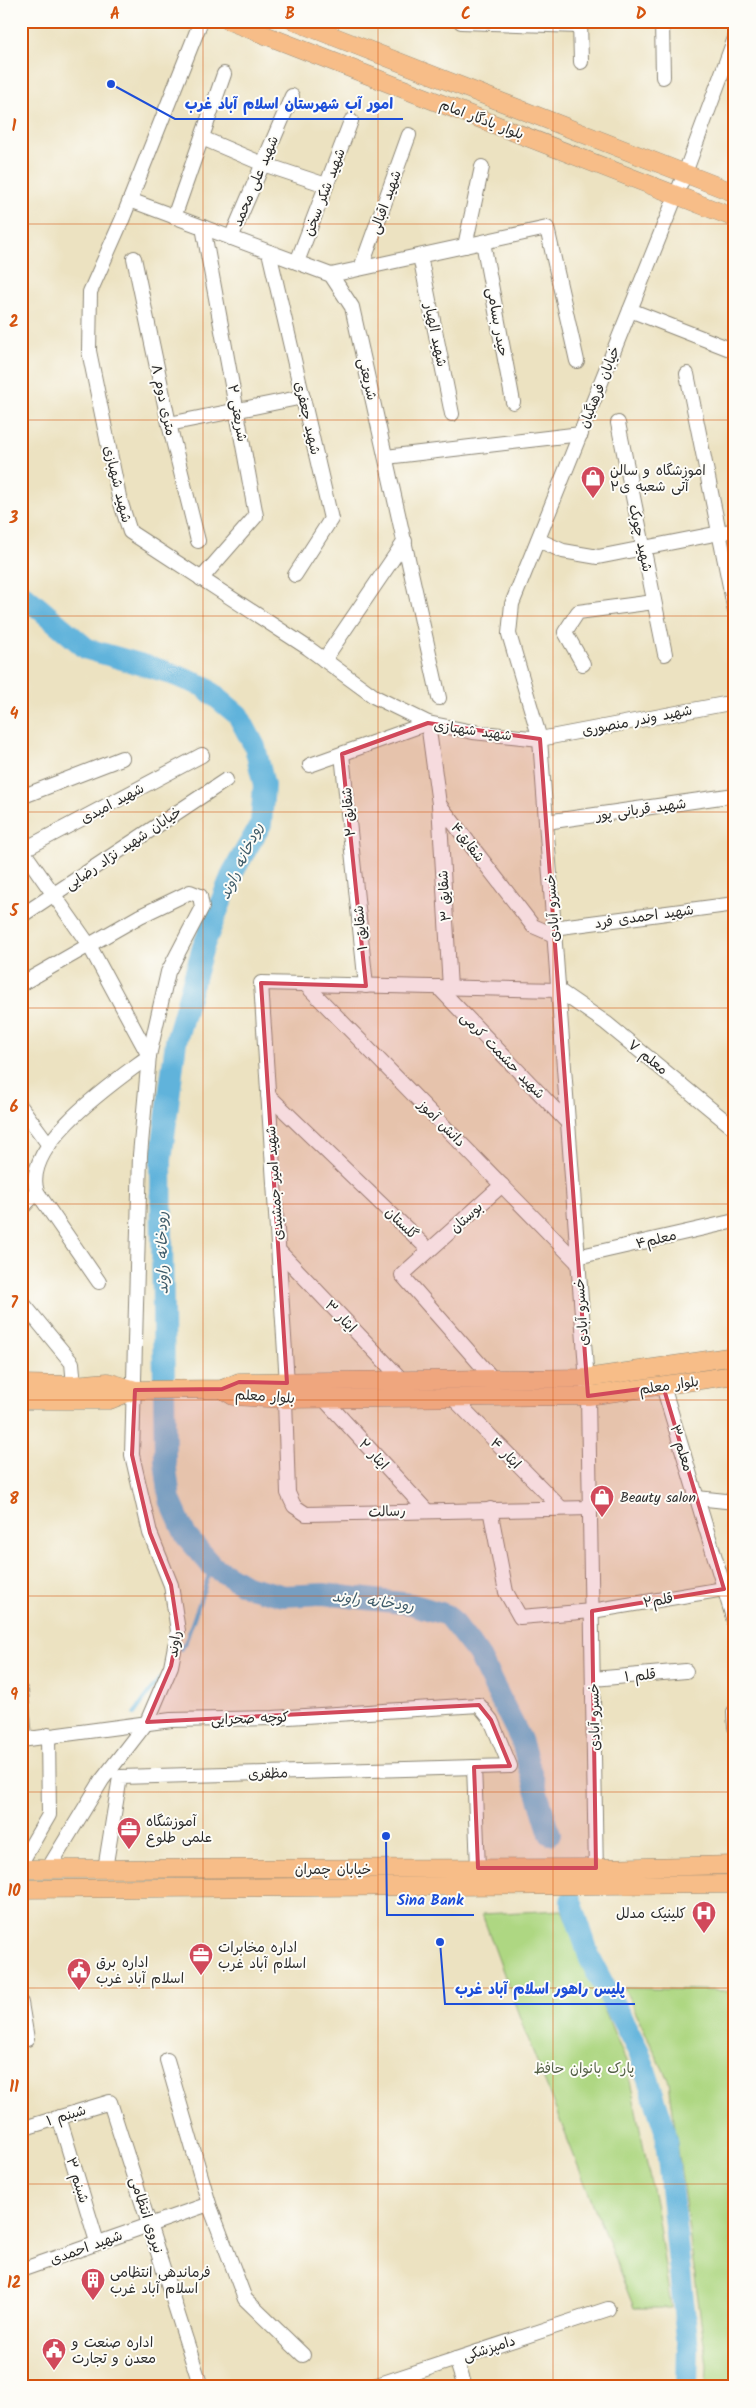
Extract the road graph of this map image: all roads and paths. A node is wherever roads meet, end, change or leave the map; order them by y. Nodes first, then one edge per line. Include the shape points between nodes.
1 (201, 21) edge
2 (229, 21) edge
3 (294, 21) edge
4 (662, 21) edge
5 (461, 22) edge
6 (580, 23) edge
7 (733, 48) edge
8 (581, 62) dead end
9 (224, 74) dead end
10 (663, 76) dead end
11 (292, 96) dead end
12 (351, 121) dead end
13 (409, 135) dead end
14 (202, 138) junction
15 (263, 164) junction
16 (482, 167) dead end
17 (685, 173) junction
18 (326, 186) junction
19 (735, 193) edge
20 (676, 195) junction
21 (130, 200) junction
22 (174, 217) junction
23 (735, 218) edge
24 (203, 227) junction
25 (231, 238) junction
26 (483, 242) junction
27 (465, 246) junction
28 (269, 252) junction
29 (420, 256) junction
30 (134, 258) dead end
31 (297, 262) junction
32 (361, 268) junction
33 (332, 275) junction
34 (630, 310) junction
35 (735, 351) edge
36 (577, 361) dead end
37 (687, 374) dead end
38 (303, 397) junction
39 (512, 402) dead end
40 (237, 410) junction
41 (452, 414) dead end
42 (618, 423) dead end
43 (169, 424) junction
44 (581, 434) junction
45 (386, 457) junction
46 (735, 530) edge
47 (719, 533) junction
48 (538, 540) junction
49 (198, 541) dead end
50 (405, 541) junction
51 (643, 548) junction
52 (295, 575) dead end
53 (201, 579) junction
54 (654, 602) junction
55 (735, 612) edge
56 (665, 654) dead end
57 (324, 660) junction
58 (583, 664) dead end
59 (439, 698) dead end
60 (735, 702) edge
61 (428, 723) junction
62 (540, 739) junction
63 (342, 754) junction
64 (202, 755) dead end
65 (122, 758) dead end
66 (310, 765) dead end
67 (226, 780) dead end
68 (735, 795) edge
69 (21, 797) edge
70 (439, 804) junction
71 (546, 822) junction
72 (22, 850) edge
73 (354, 871) joint
74 (55, 894) junction
75 (735, 904) edge
76 (21, 916) edge
77 (554, 932) junction
78 (89, 945) junction
79 (21, 984) edge
80 (305, 984) junction
81 (366, 986) junction
82 (444, 988) junction
83 (558, 990) junction
84 (149, 1056) junction
85 (268, 1095) junction
86 (21, 1107) edge
87 (567, 1122) junction
88 (735, 1129) edge
89 (49, 1145) junction
90 (30, 1183) edge
91 (502, 1185) junction
92 (21, 1209) edge
93 (735, 1221) edge
94 (430, 1250) junction
95 (278, 1251) junction
96 (577, 1260) junction
97 (99, 1282) dead end
98 (21, 1300) edge
99 (735, 1356) edge
100 (735, 1375) edge
101 (494, 1380) junction
102 (403, 1381) junction
103 (21, 1384) edge
104 (74, 1385) junction
105 (663, 1386) junction
106 (587, 1387) junction
107 (135, 1390) junction
108 (286, 1391) junction
109 (452, 1397) junction
110 (323, 1398) junction
111 (21, 1400) edge
112 (697, 1498) junction
113 (735, 1502) edge
114 (561, 1508) junction
115 (591, 1508) junction
116 (490, 1509) junction
117 (426, 1510) junction
118 (724, 1588) junction
119 (592, 1611) junction
120 (735, 1624) edge
121 (686, 1671) dead end
122 (593, 1679) junction
123 (21, 1691) edge
124 (734, 1712) edge
125 (147, 1722) junction
126 (735, 1727) edge
127 (48, 1735) junction
128 (23, 1740) edge
129 (510, 1766) joint
130 (474, 1767) junction
131 (21, 1863) edge
132 (735, 1865) edge
133 (478, 1868) junction
134 (21, 1869) edge
135 (48, 1869) junction
136 (105, 1869) junction
137 (596, 1877) junction
138 (735, 1884) edge
139 (21, 1889) edge
140 (21, 2003) edge
141 (27, 2039) dead end
142 (167, 2060) dead end
143 (110, 2102) joint
144 (59, 2117) junction
145 (21, 2129) edge
146 (209, 2204) junction
147 (150, 2224) junction
148 (97, 2242) junction
149 (21, 2270) edge
150 (608, 2309) dead end
151 (303, 2355) dead end
152 (456, 2359) junction
153 (201, 2387) edge
154 (371, 2387) edge
155 (465, 2387) edge

1 - 21 street, شهید شهبازی
2 - 20 main road, بلوار یادگار امام
3 - 17 main road, بلوار یادگار امام
4 - 10 street
5 - 6 street
6 - 8 street
7 - 17 street, خیابان فرهنگیان
9 - 14 street
11 - 15 street, شهید علی محمد
12 - 18 street, شهید شکر سخن
13 - 32 street, شهید اقبالی
14 - 15 street
14 - 22 street
15 - 18 street
15 - 25 street, شهید علی محمد
16 - 27 street
17 - 19 main road, بلوار یادگار امام
17 - 20 street, خیابان فرهنگیان
18 - 31 street, شهید شکر سخن
20 - 23 main road, بلوار یادگار امام
20 - 34 street, خیابان فرهنگیان
21 - 22 street
21 - 53 street, شهید شهبازی via 90,292 89,351 119,497 130,532
22 - 24 street
24 - 25 street
24 - 40 street, شریعتی ۲
25 - 28 street
26 - 27 street
26 - 36 street via 547,228
26 - 39 street, حیدر بسامی
27 - 29 street
28 - 31 street
28 - 38 street, شهید جعفری
29 - 32 street
29 - 41 street, شهید الهیار
30 - 43 street, ۸ متری دوم
31 - 33 street
32 - 33 street
33 - 45 street, شریعتی via 352,307
34 - 35 street
34 - 44 street, خیابان فرهنگیان
37 - 47 street
38 - 40 street
38 - 52 street, شهید جعفری via 331,519
40 - 43 street
40 - 53 street, شریعتی ۲ via 256,516
42 - 51 street, شهید چوبک
43 - 49 street, ۸ متری دوم
44 - 45 street
44 - 48 street, خیابان فرهنگیان
45 - 50 street, شریعتی
46 - 47 street
47 - 51 street
47 - 55 street
48 - 51 street via 563,551 598,557
48 - 62 street, خیابان فرهنگیان via 512,604 509,634
50 - 57 street
50 - 59 street, شریعتی
51 - 54 street, شهید چوبک
53 - 57 street, شهید شهبازی
54 - 56 street, شهید چوبک
54 - 58 street via 578,612 565,632
57 - 61 street, شهید شهبازی via 375,697
60 - 62 street, شهید وندر منصوری
61 - 62 street, شهید شهبازی via 472,732
61 - 63 street
61 - 70 street, شقایق۴
62 - 71 street, خسرو آبادی
63 - 66 street
63 - 73 street, شقایق ۲
64 - 72 street, شهید امیدی
65 - 69 street
67 - 74 street, خیابان شهید نژاد رضایی
68 - 71 street, شهید قربانی پور
70 - 77 street, شقایق۴ via 533,926
70 - 82 street, شقایق ۳
71 - 77 street, خسرو آبادی
72 - 74 street
73 - 81 street, شقایق ۱
74 - 76 street, خیابان شهید نژاد رضایی
74 - 78 street
75 - 77 street, شهید احمدی فرد
77 - 83 street, خسرو آبادی
78 - 79 street
78 - 84 street
78 - 84 street, راوند via 190,892 200,896 202,908 168,972
80 - 81 street
80 - 85 street, شهید امیر جمشیدی via 261,983
80 - 91 street, دانش آموز
81 - 82 street
82 - 83 street
82 - 87 street, شهید حشمت کرمی
83 - 87 street, خسرو آبادی
83 - 88 street, معلم ۷ via 606,1023
84 - 89 street via 82,1108
84 - 107 street, راوند via 140,1155
85 - 94 street, گلستان
85 - 95 street, شهید امیر جمشیدی
86 - 89 street
87 - 96 street, خسرو آبادی
89 - 90 street
90 - 92 street
90 - 97 street
91 - 94 street, بوستان
91 - 96 street, دانش آموز
93 - 96 street, معلم۴
94 - 101 street, گلستان via 402,1275
95 - 102 street, ایثار ۳
95 - 108 street, شهید امیر جمشیدی
96 - 106 street, خسرو آبادی
98 - 104 street via 72,1363
99 - 106 main road, بلوار معلم
100 - 105 main road, بلوار معلم
101 - 102 main road, بلوار معلم
101 - 106 main road, بلوار معلم
102 - 108 main road, بلوار معلم
103 - 104 main road
104 - 107 main road via 108,1382
105 - 106 main road, بلوار معلم
105 - 112 street, معلم ۳
106 - 109 main road, بلوار معلم
106 - 115 street, خسرو آبادی
107 - 108 main road, بلوار معلم via 222,1389 239,1382
107 - 111 main road via 110,1400
107 - 125 street, راوند via 132,1455 150,1533 172,1585 178,1631 171,1666
108 - 110 main road, بلوار معلم
108 - 117 street, رسالت via 288,1493 294,1506 306,1514
109 - 110 main road, بلوار معلم
109 - 114 street, ایثار ۴
110 - 117 street, ایثار ۲
112 - 113 street
112 - 118 street, معلم ۳
114 - 115 street, رسالت
114 - 116 street, رسالت
115 - 119 street, خسرو آبادی
116 - 117 street, رسالت
116 - 119 street, قلم۲ via 506,1592 520,1616
118 - 119 street, قلم۲
118 - 120 street, معلم ۳
119 - 122 street, خسرو آبادی
121 - 122 street, قلم ۱
122 - 137 street, خسرو آبادی
123 - 128 street
124 - 126 street
125 - 127 street, کوچه صحرایی
125 - 129 street, کوچه صحرایی via 479,1705 491,1720
125 - 135 street, راوند via 102,1780
127 - 128 street, کوچه صحرایی
127 - 131 street via 49,1816
129 - 130 street, مظفری
130 - 133 street
130 - 136 street, مظفری via 120,1777
132 - 137 main road, خیابان چمران
133 - 136 main road, خیابان چمران
133 - 137 main road, خیابان چمران
134 - 135 main road, خیابان چمران
135 - 136 main road, خیابان چمران
137 - 138 main road, خیابان چمران
137 - 139 main road, خیابان چمران
140 - 141 street
142 - 146 street
143 - 144 street, شبنم ۱
143 - 147 street, نیروی انتظامی
144 - 145 street, شبنم ۱
144 - 148 street, شبنم ۳
146 - 147 street, شهید احمدی
146 - 151 street via 246,2298
147 - 148 street, شهید احمدی
147 - 153 street, نیروی انتظامی
148 - 149 street, شهید احمدی
150 - 152 street, دامپزشکی
152 - 154 street, دامپزشکی
152 - 155 street

